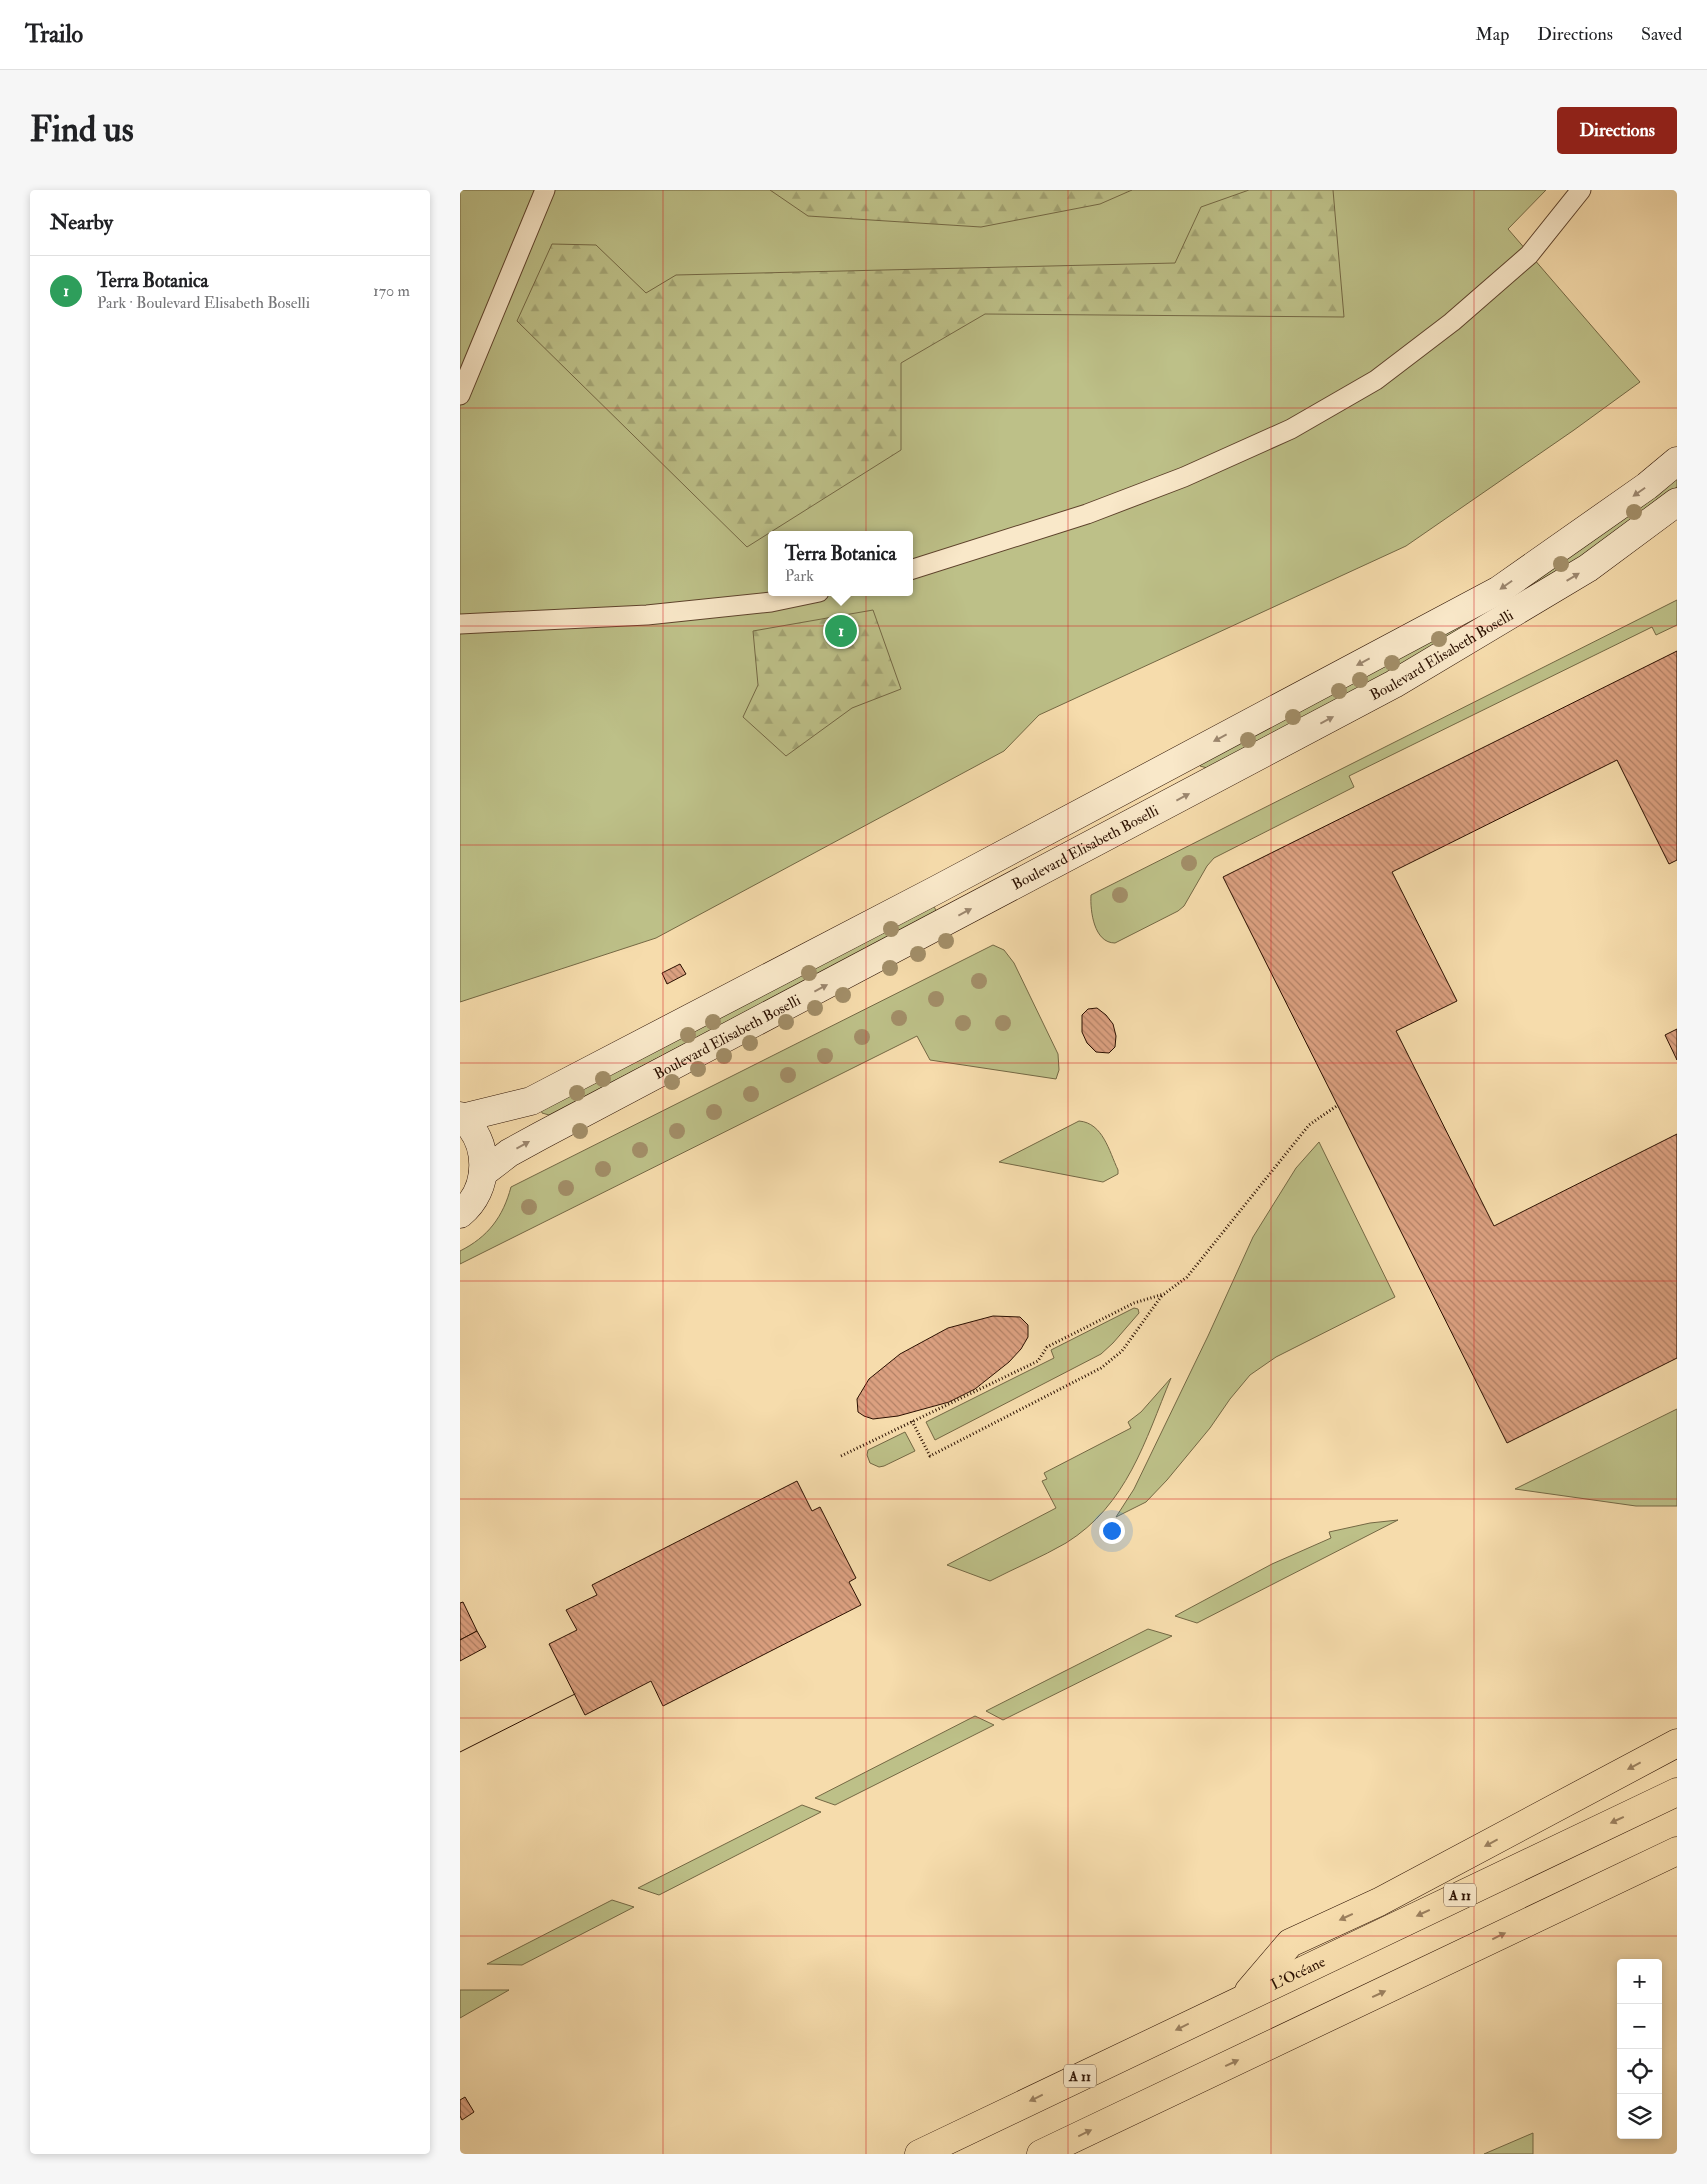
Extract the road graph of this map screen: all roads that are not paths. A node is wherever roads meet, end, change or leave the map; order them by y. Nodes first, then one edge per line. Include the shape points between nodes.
1 (544, 190) edge
2 (1581, 190) edge
3 (460, 395) edge
4 (1677, 461) edge
5 (1677, 502) edge
6 (913, 569) edge
7 (800, 596) edge
8 (460, 624) edge
9 (461, 1117) edge
10 (483, 1173) junction
11 (460, 1214) edge
12 (1677, 1743) edge
13 (1677, 1792) edge
14 (1677, 1852) edge
15 (1242, 1999) junction
16 (918, 2154) edge
17 (1041, 2154) edge

1 - 3 lane
2 - 6 lane via 1529,255 1452,322 1376,380 1292,428 1184,477 1096,510
4 -> 9 street via 1647,486 1499,590 938,889 531,1101
10 -> 5 street, Boulevard Elisabeth Boselli via 540,1136 1394,684 1588,568
7 - 8 lane via 771,602 647,614
9 - 10 street via 478,1140 483,1153
10 - 11 street via 476,1195
12 -> 15 highway via 1397,1892 1290,1944
13 -> 15 highway, L’Océane / A 11
17 -> 14 highway
15 -> 16 highway, L’Océane / A 11

